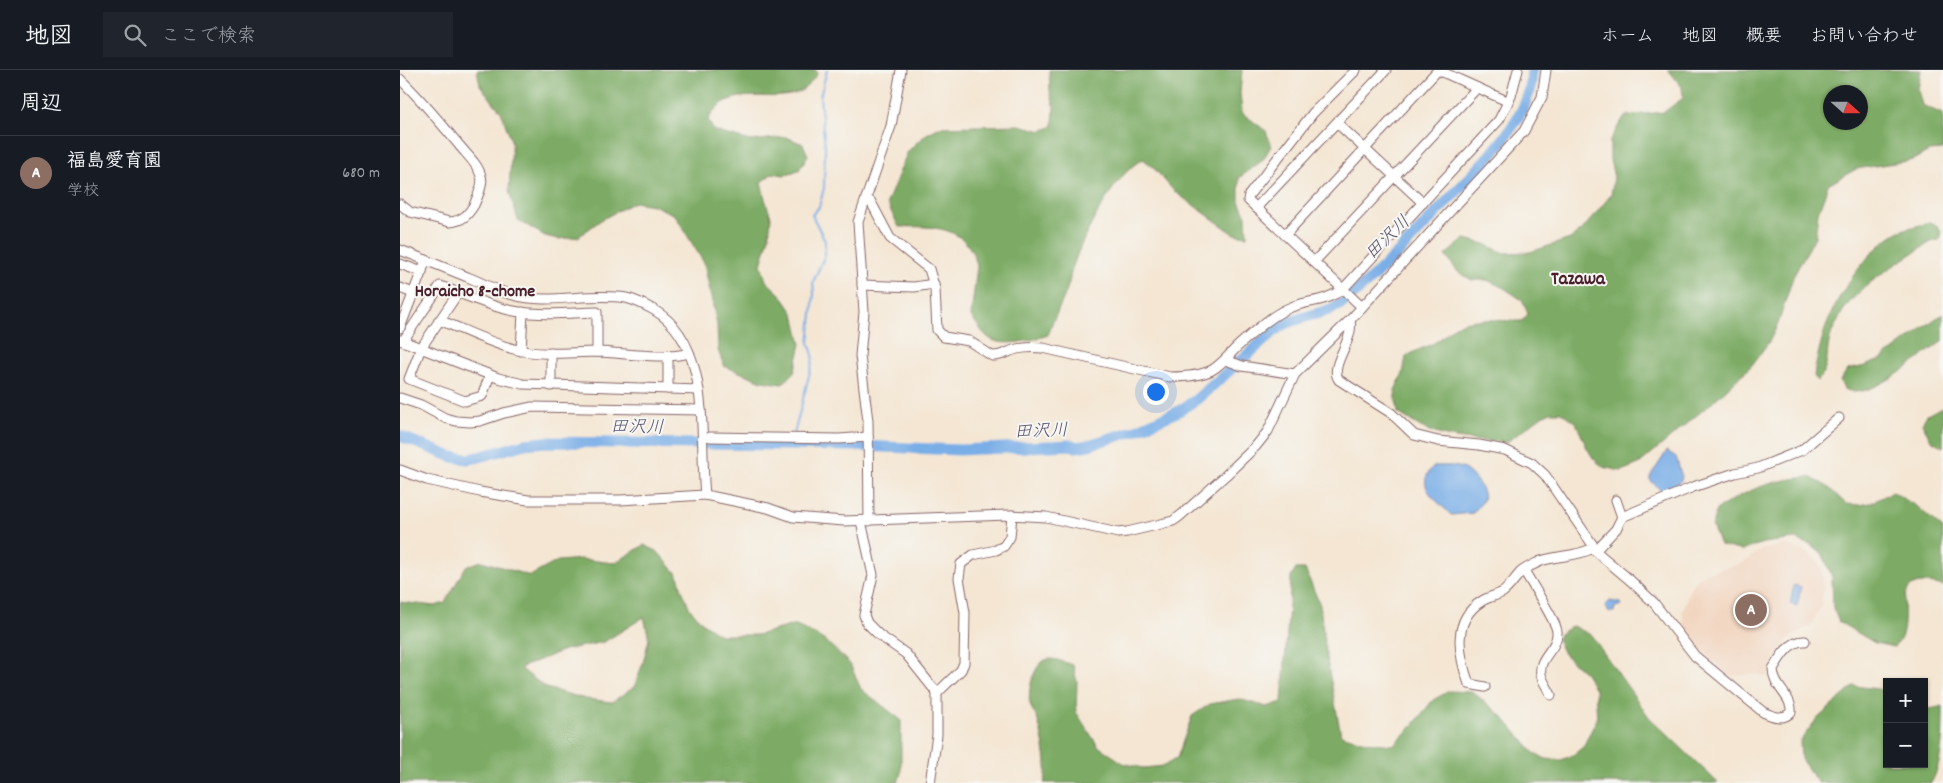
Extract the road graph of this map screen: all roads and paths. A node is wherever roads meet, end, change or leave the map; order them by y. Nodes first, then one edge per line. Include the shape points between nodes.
1 (403, 70) edge
2 (901, 70) edge
3 (1356, 70) edge
4 (1386, 70) edge
5 (1438, 70) edge
6 (1518, 70) edge
7 (1546, 70) edge
8 (400, 74) edge
9 (400, 79) edge
10 (1477, 88) junction
11 (1509, 102) junction
12 (1337, 123) junction
13 (1365, 150) junction
14 (1394, 176) junction
15 (866, 198) junction
16 (1423, 203) junction
17 (400, 204) edge
18 (1256, 208) junction
19 (1285, 235) junction
20 (400, 250) edge
21 (426, 260) junction
22 (1314, 262) junction
23 (400, 264) edge
24 (422, 272) junction
25 (934, 284) junction
26 (862, 285) junction
27 (400, 288) edge
28 (1343, 289) junction
29 (458, 293) junction
30 (413, 294) junction
31 (1362, 307) junction
32 (523, 312) junction
33 (439, 320) junction
34 (1350, 320) junction
35 (400, 328) edge
36 (402, 341) edge
37 (421, 348) junction
38 (521, 350) junction
39 (597, 352) junction
40 (689, 352) junction
41 (551, 353) junction
42 (668, 355) junction
43 (1228, 361) junction
44 (1295, 374) junction
45 (490, 375) junction
46 (551, 386) junction
47 (668, 389) junction
48 (699, 390) junction
49 (400, 398) edge
50 (700, 410) junction
51 (1840, 418) dead end
52 (710, 436) dead end
53 (868, 437) junction
54 (400, 470) edge
55 (705, 495) junction
56 (1616, 500) dead end
57 (1012, 515) junction
58 (1622, 518) junction
59 (865, 521) junction
60 (1594, 549) junction
61 (1524, 570) junction
62 (1805, 641) dead end
63 (1485, 687) dead end
64 (937, 693) junction
65 (1551, 695) dead end
66 (930, 783) edge

1 - 8 street
2 - 15 street via 891,126
3 - 18 street via 1313,114 1249,195 1248,200
4 - 12 street
5 - 10 street
5 - 13 street
6 - 11 street
7 - 31 street via 1542,98 1524,131
9 - 17 street via 474,163 481,182 471,211 457,222 410,212
10 - 11 street
10 - 14 street
11 - 16 street via 1489,132
12 - 13 street
12 - 18 street
13 - 14 street
13 - 19 street
14 - 16 street
14 - 22 street
15 - 25 street via 890,238 930,269
15 - 26 street via 858,222
16 - 28 street
18 - 19 street
19 - 22 street
20 - 21 street
21 - 24 street
21 - 40 street via 513,295 542,298 600,296 639,302 670,323
22 - 28 street
23 - 24 street
24 - 30 street
25 - 26 street via 914,287
25 - 43 street via 937,330 944,337 969,341 992,356 1018,348 1043,348 1170,377 1210,371
26 - 53 street via 864,312 860,356
27 - 30 street
28 - 31 street
28 - 43 street via 1326,299 1290,307 1276,315 1243,342
29 - 32 street via 502,309
29 - 33 street
29 - 36 street via 440,286
30 - 35 street
31 - 34 street
32 - 38 street
32 - 39 street via 597,312
33 - 37 street
33 - 38 street
34 - 44 street
34 - 60 street via 1350,338 1336,369 1339,380 1391,413 1414,435 1505,450 1532,463 1545,475
36 - 37 street
37 - 45 street
37 - 45 street via 409,379 465,401 482,396
38 - 41 street
39 - 41 street
39 - 42 street
40 - 42 street
40 - 48 street
41 - 46 street
42 - 47 street
43 - 44 street
44 - 57 street via 1268,431 1256,446 1172,521 1118,532
45 - 46 street via 523,384
46 - 47 street
47 - 48 street
48 - 50 street
49 - 50 street via 422,405 445,418 470,422 532,407
50 - 55 street
51 - 58 street via 1802,450 1758,468 1693,487
52 - 53 street via 839,440
53 - 59 street
54 - 55 street via 427,480 528,500 620,500
55 - 59 street via 768,508 793,517
56 - 58 street
57 - 59 street
57 - 64 street via 1010,536 1004,546 973,555 961,564 959,578 965,613 964,663
58 - 60 street via 1616,529
59 - 64 street via 873,575 864,615 867,623 906,654
60 - 61 street via 1547,559
60 - 62 street via 1654,603 1705,665 1770,715 1787,717 1791,712 1773,669 1785,651 1799,640
61 - 63 street via 1504,591 1481,601 1463,621 1460,640 1467,678 1469,684
61 - 65 street via 1557,629 1556,642 1541,667 1541,675
64 - 66 street via 938,735

